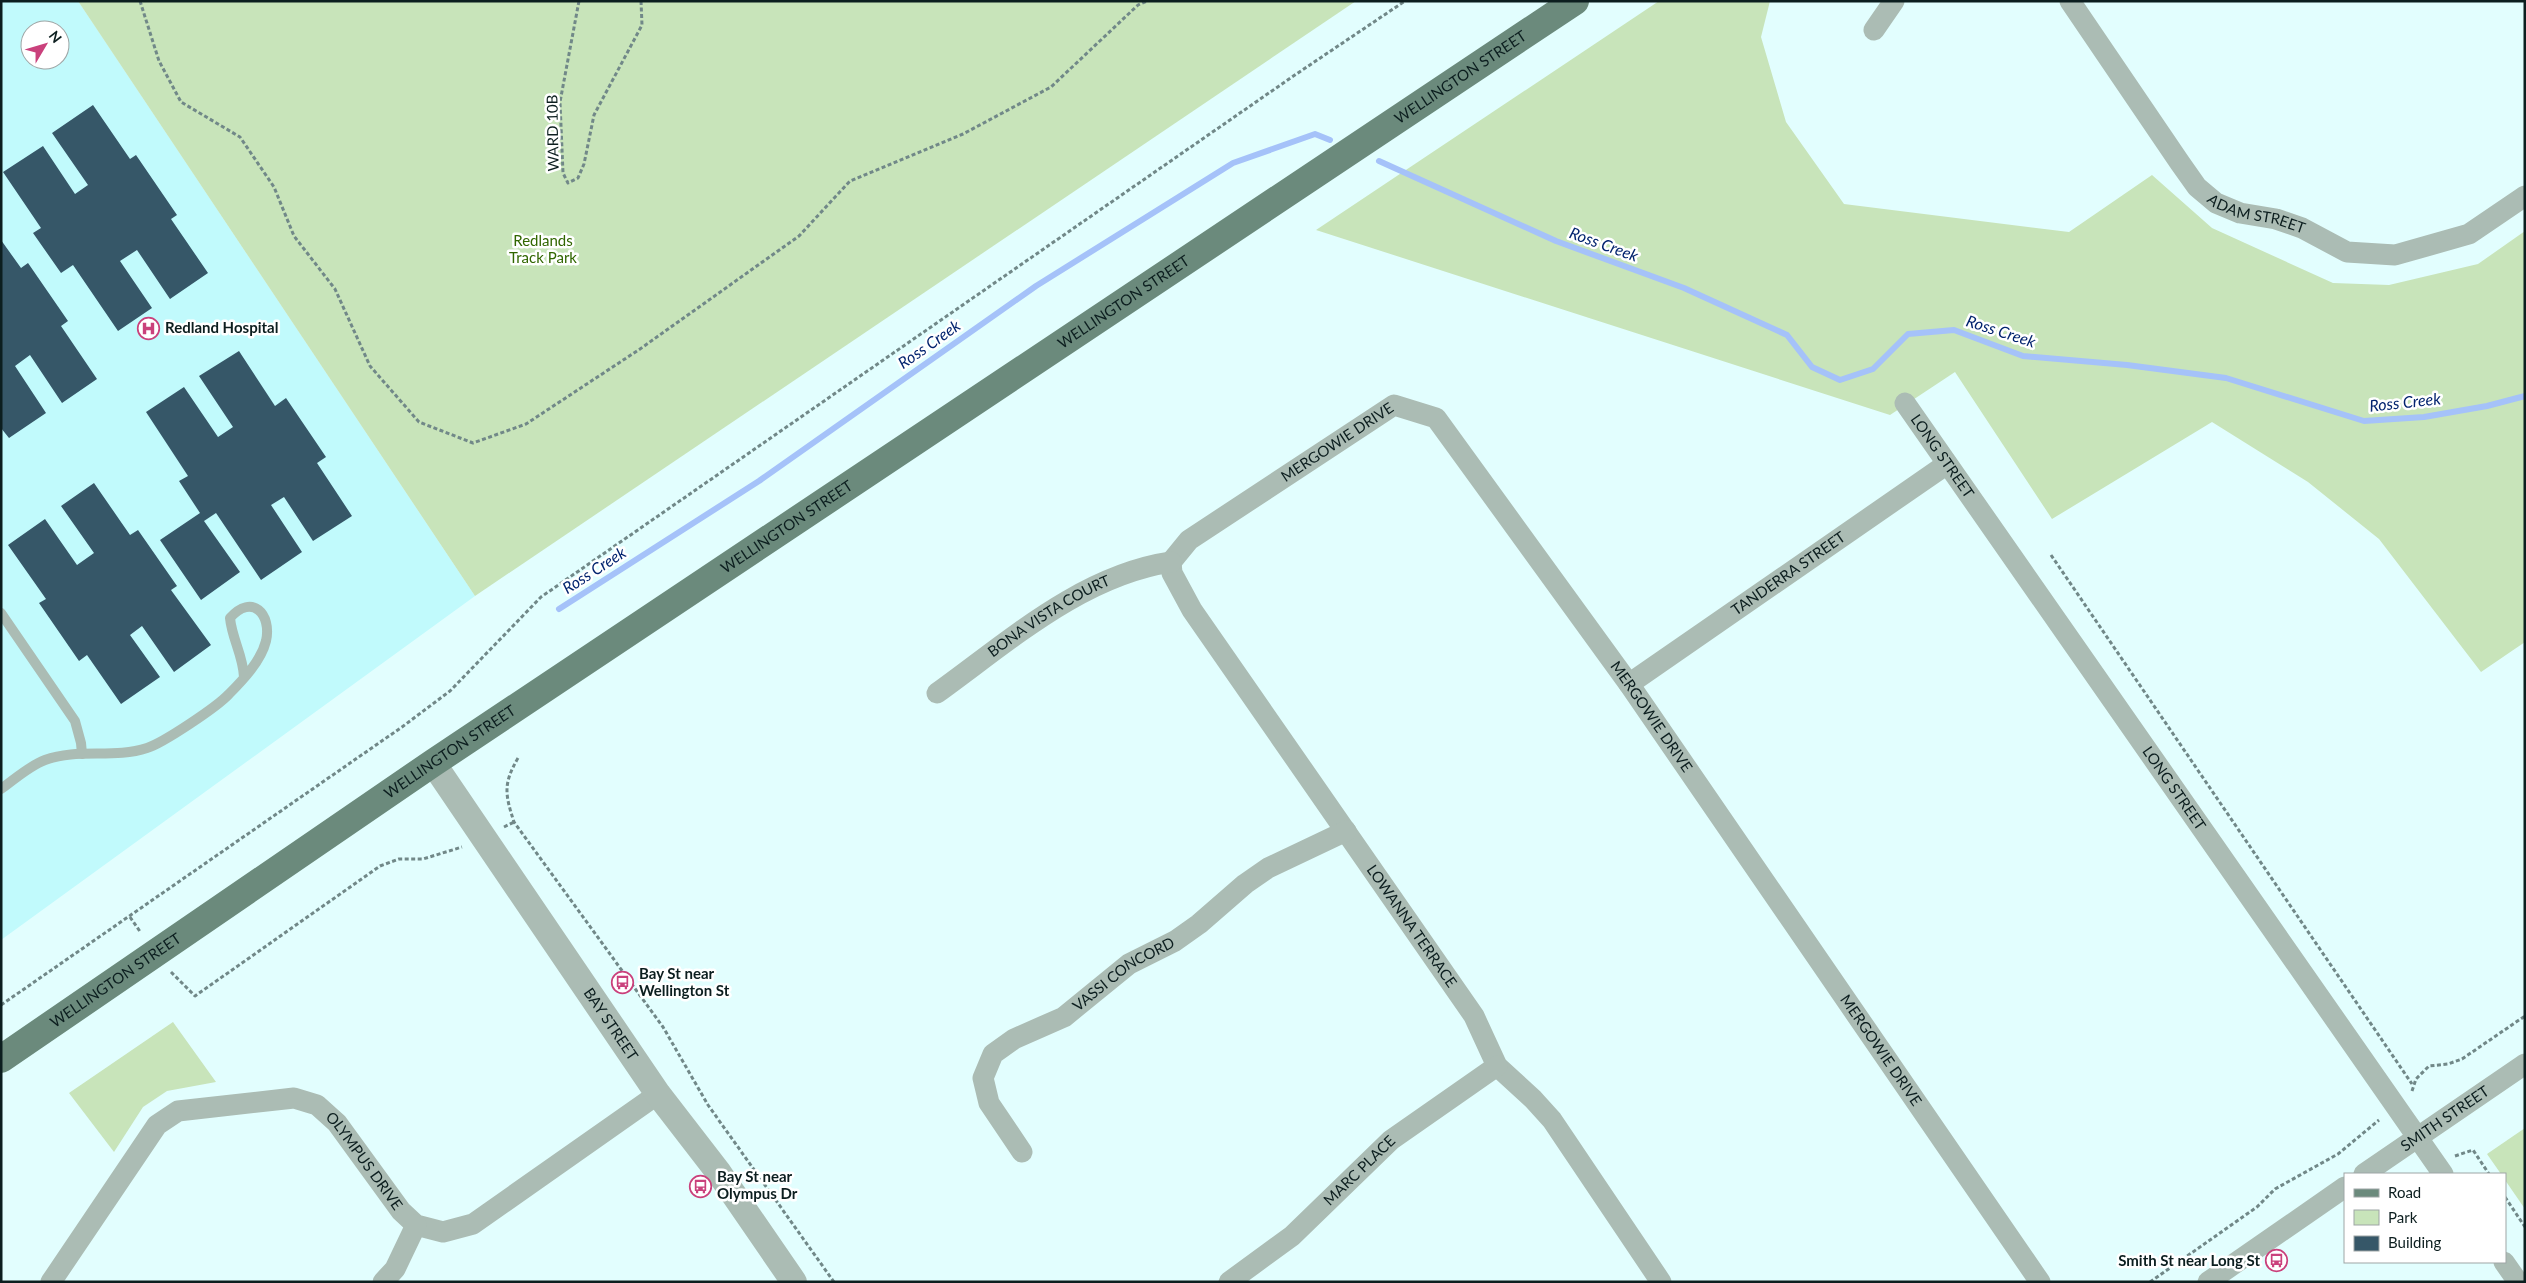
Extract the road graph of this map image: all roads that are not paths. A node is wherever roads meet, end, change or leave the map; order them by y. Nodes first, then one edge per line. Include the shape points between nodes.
1 (1575, 1) edge
2 (1894, 1) edge
3 (2070, 1) edge
4 (1874, 30) dead end
5 (2525, 196) edge
6 (1905, 404) dead end
7 (1947, 464) junction
8 (1171, 562) junction
9 (1, 613) edge
10 (244, 677) junction
11 (1629, 684) junction
12 (937, 693) dead end
13 (82, 754) junction
14 (432, 763) junction
15 (1, 789) edge
16 (1346, 831) junction
17 (1, 1059) edge
18 (2525, 1064) edge
19 (1497, 1066) junction
20 (658, 1094) junction
21 (2418, 1137) junction
22 (1022, 1152) dead end
23 (2440, 1169) edge
24 (2365, 1173) edge
25 (2344, 1188) edge
26 (416, 1225) junction
27 (2505, 1263) edge
28 (51, 1282) edge
29 (384, 1282) edge
30 (794, 1282) edge
31 (1229, 1282) edge
32 (1661, 1282) edge
33 (2040, 1282) edge
34 (2208, 1282) edge
35 (2518, 1282) edge

1 - 14 main road, WELLINGTON STREET
2 - 4 street
3 - 5 street, ADAM STREET via 2180,163 2198,187 2216,203 2240,213 2276,219 2302,228 2347,252 2395,255 2469,234
6 - 7 street, LONG STREET
7 - 11 street, TANDERRA STREET
7 - 21 street, LONG STREET
8 - 11 street, MERGOWIE DRIVE via 1189,540 1394,405 1436,418
8 - 12 street, BONA VISTA COURT via 1125,573 1056,608
8 - 16 street, LOWANNA TERRACE via 1172,573 1192,610
9 - 13 lane via 74,721
10 - 10 lane via 243,661 230,618 247,606 257,608 265,617 268,629 265,644
10 - 13 lane via 228,696 148,748 118,754
11 - 33 street, MERGOWIE DRIVE
13 - 15 lane via 46,760
14 - 17 main road, WELLINGTON STREET
14 - 20 street, BAY STREET
16 - 19 street, LOWANNA TERRACE via 1474,1016
16 - 22 street, VASSI CONCORD via 1268,868 1199,924 1175,941 1129,964 1064,1017 1014,1039 993,1054 983,1078 989,1103
18 - 21 street, SMITH STREET
19 - 31 street, MARC PLACE via 1391,1140 1292,1236
19 - 32 street, LOWANNA TERRACE via 1552,1120
20 - 26 street, OLYMPUS DRIVE via 473,1224 443,1232
20 - 30 street, BAY STREET
21 - 23 street, LONG STREET
21 - 24 street, SMITH STREET
25 - 34 street
26 - 28 street, OLYMPUS DRIVE via 400,1211 337,1123 317,1105 294,1098 178,1111 157,1125
26 - 29 street via 395,1269
27 - 35 street

